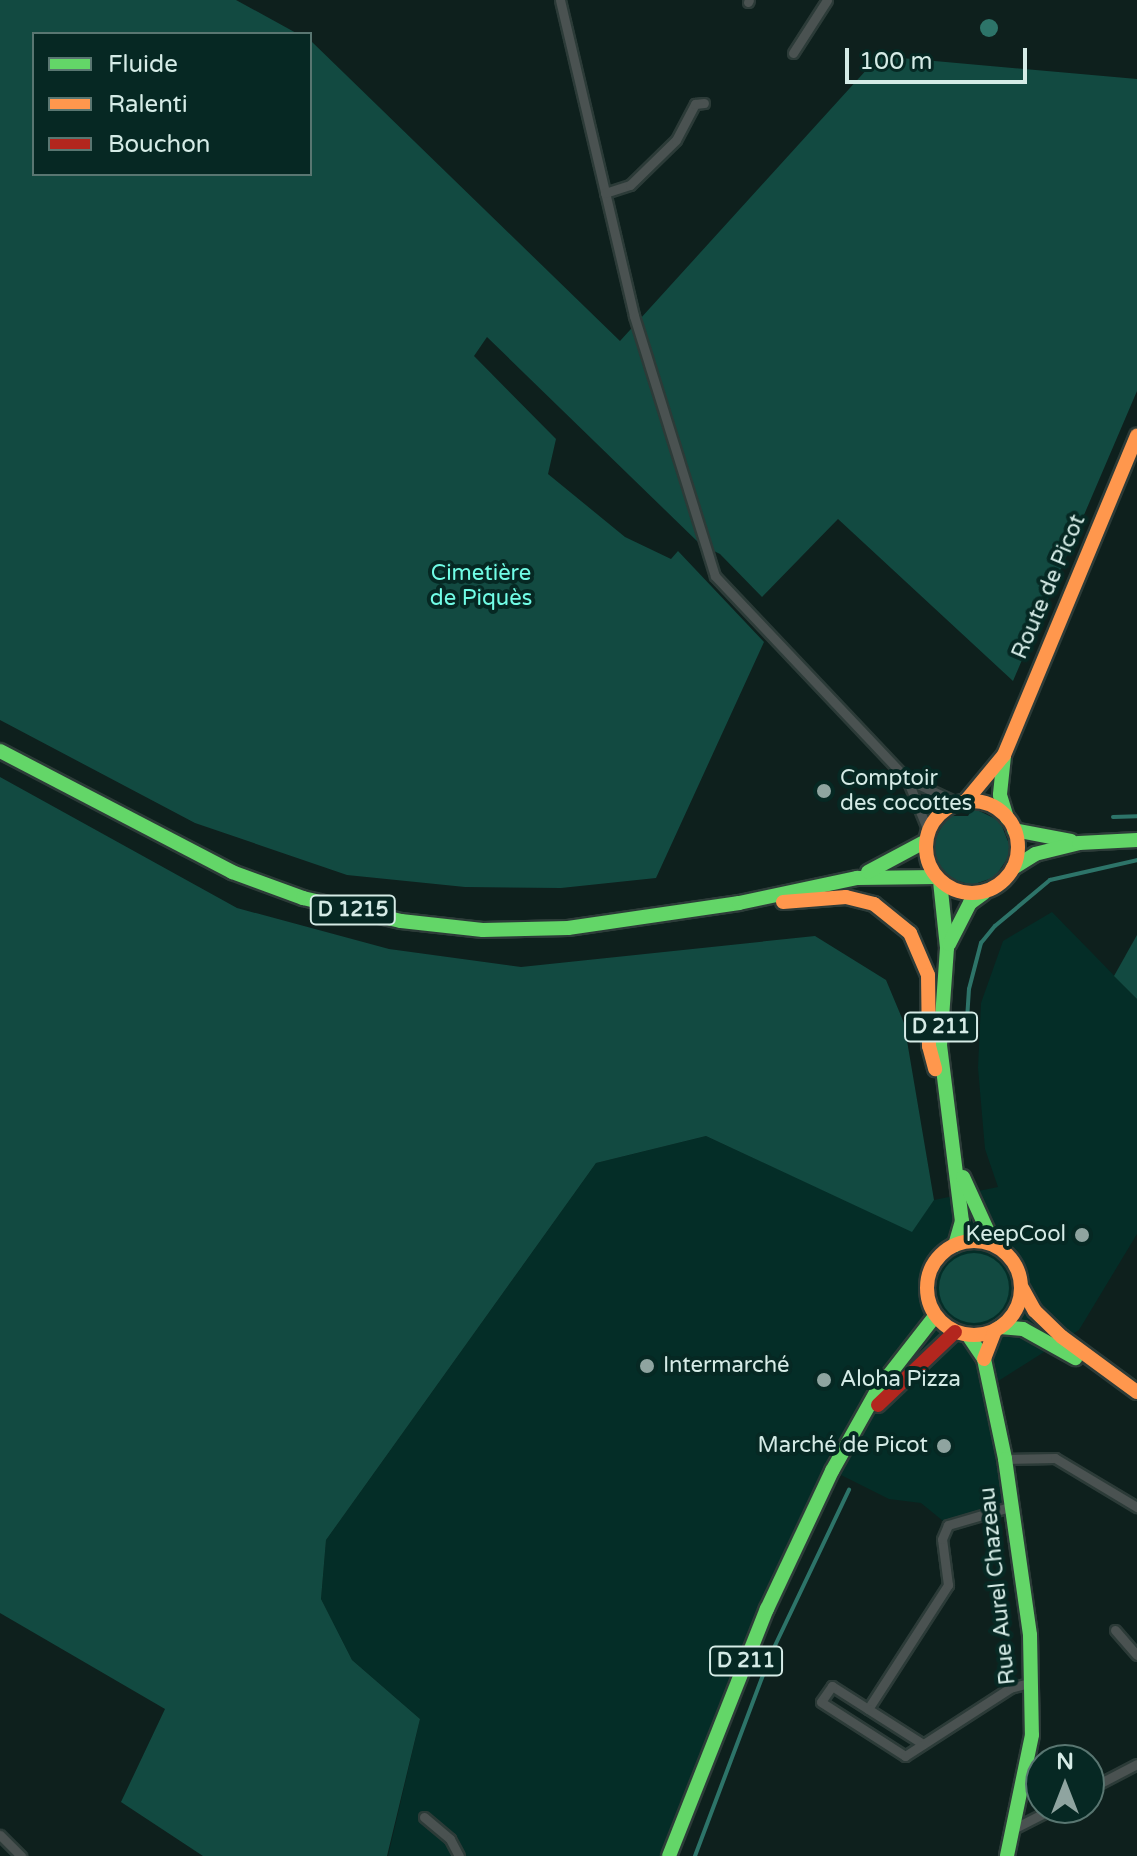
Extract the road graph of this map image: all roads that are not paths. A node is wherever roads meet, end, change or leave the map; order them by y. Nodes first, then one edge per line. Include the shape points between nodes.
1 (560, 0) edge
2 (827, 0) edge
3 (793, 53) dead end
4 (704, 103) dead end
5 (605, 193) junction
6 (1137, 436) edge
7 (0, 751) edge
8 (1004, 755) junction
9 (907, 779) junction
10 (962, 803) junction
11 (1011, 824) junction
12 (927, 836) junction
13 (1137, 840) edge
14 (1079, 843) junction
15 (1013, 868) junction
16 (857, 878) junction
17 (938, 879) junction
18 (986, 891) junction
19 (739, 903) junction
20 (947, 948) junction
21 (944, 1106) junction
22 (952, 1150) junction
23 (955, 1245) junction
24 (994, 1245) junction
25 (1022, 1288) junction
26 (935, 1316) junction
27 (997, 1329) junction
28 (961, 1334) junction
29 (984, 1359) junction
30 (1104, 1372) junction
31 (1137, 1392) edge
32 (1005, 1459) junction
33 (832, 1471) junction
34 (1013, 1506) junction
35 (1137, 1507) edge
36 (1115, 1630) dead end
37 (1137, 1655) edge
38 (1032, 1682) junction
39 (868, 1709) junction
40 (923, 1744) junction
41 (1137, 1764) edge
42 (1105, 1781) edge
43 (424, 1817) dead end
44 (1025, 1823) edge
45 (1015, 1828) junction
46 (0, 1835) edge
47 (21, 1856) edge
48 (459, 1856) edge
49 (669, 1856) edge
50 (1007, 1856) edge

1 - 5 street
2 - 3 street
4 - 5 street via 695,104 676,140 630,185
5 - 9 street via 634,316 715,576
6 - 8 main road, Route de Picot
7 - 19 main road, D 1215 via 232,872 303,898 401,921 483,930 568,928
8 - 10 main road, Route de Picot
8 - 11 main road, Route de Picot via 1000,795
9 - 10 street
9 - 12 street
10 - 11 main road via 988,804
10 - 12 main road via 939,815
11 - 14 main road
11 - 15 main road
12 - 16 main road, D 1215
12 - 17 main road
13 - 14 main road
14 - 15 main road via 1035,854
15 - 18 main road
16 - 17 main road, D 1215
16 - 19 main road, D 1215
17 - 18 main road via 961,893
17 - 20 main road, D 211
18 - 20 main road, D 211 via 970,903
19 - 21 main road via 846,897 874,904 910,933 928,975 929,1046
20 - 21 main road, D 211 via 940,1045
21 - 22 main road, D 211
22 - 23 main road, D 211 via 962,1221
22 - 24 main road, D 211
23 - 24 main road
23 - 26 main road via 929,1274 927,1295
24 - 25 main road via 1017,1267
25 - 27 main road via 1018,1307
25 - 30 main road via 1035,1311
26 - 28 main road
26 - 33 main road, D 211 via 878,1389
27 - 28 main road
27 - 29 main road
27 - 30 main road via 1033,1332
28 - 29 main road, Rue Aurel Chazeau
28 - 33 main road, D 211 via 885,1395
29 - 32 main road, Rue Aurel Chazeau
30 - 31 main road
32 - 34 main road, Rue Aurel Chazeau
32 - 35 street via 1055,1458
33 - 49 main road, D 211 via 767,1609
34 - 38 main road, Rue Aurel Chazeau
34 - 39 street via 944,1530 948,1585
36 - 37 street
38 - 40 street via 1010,1688
38 - 45 main road, Rue Aurel Chazeau via 1032,1735
39 - 40 street
39 - 40 street via 832,1686 821,1702 905,1756
41 - 42 street
43 - 48 street via 450,1839
44 - 45 street
45 - 50 main road, Rue Aurel Chazeau
46 - 47 street

